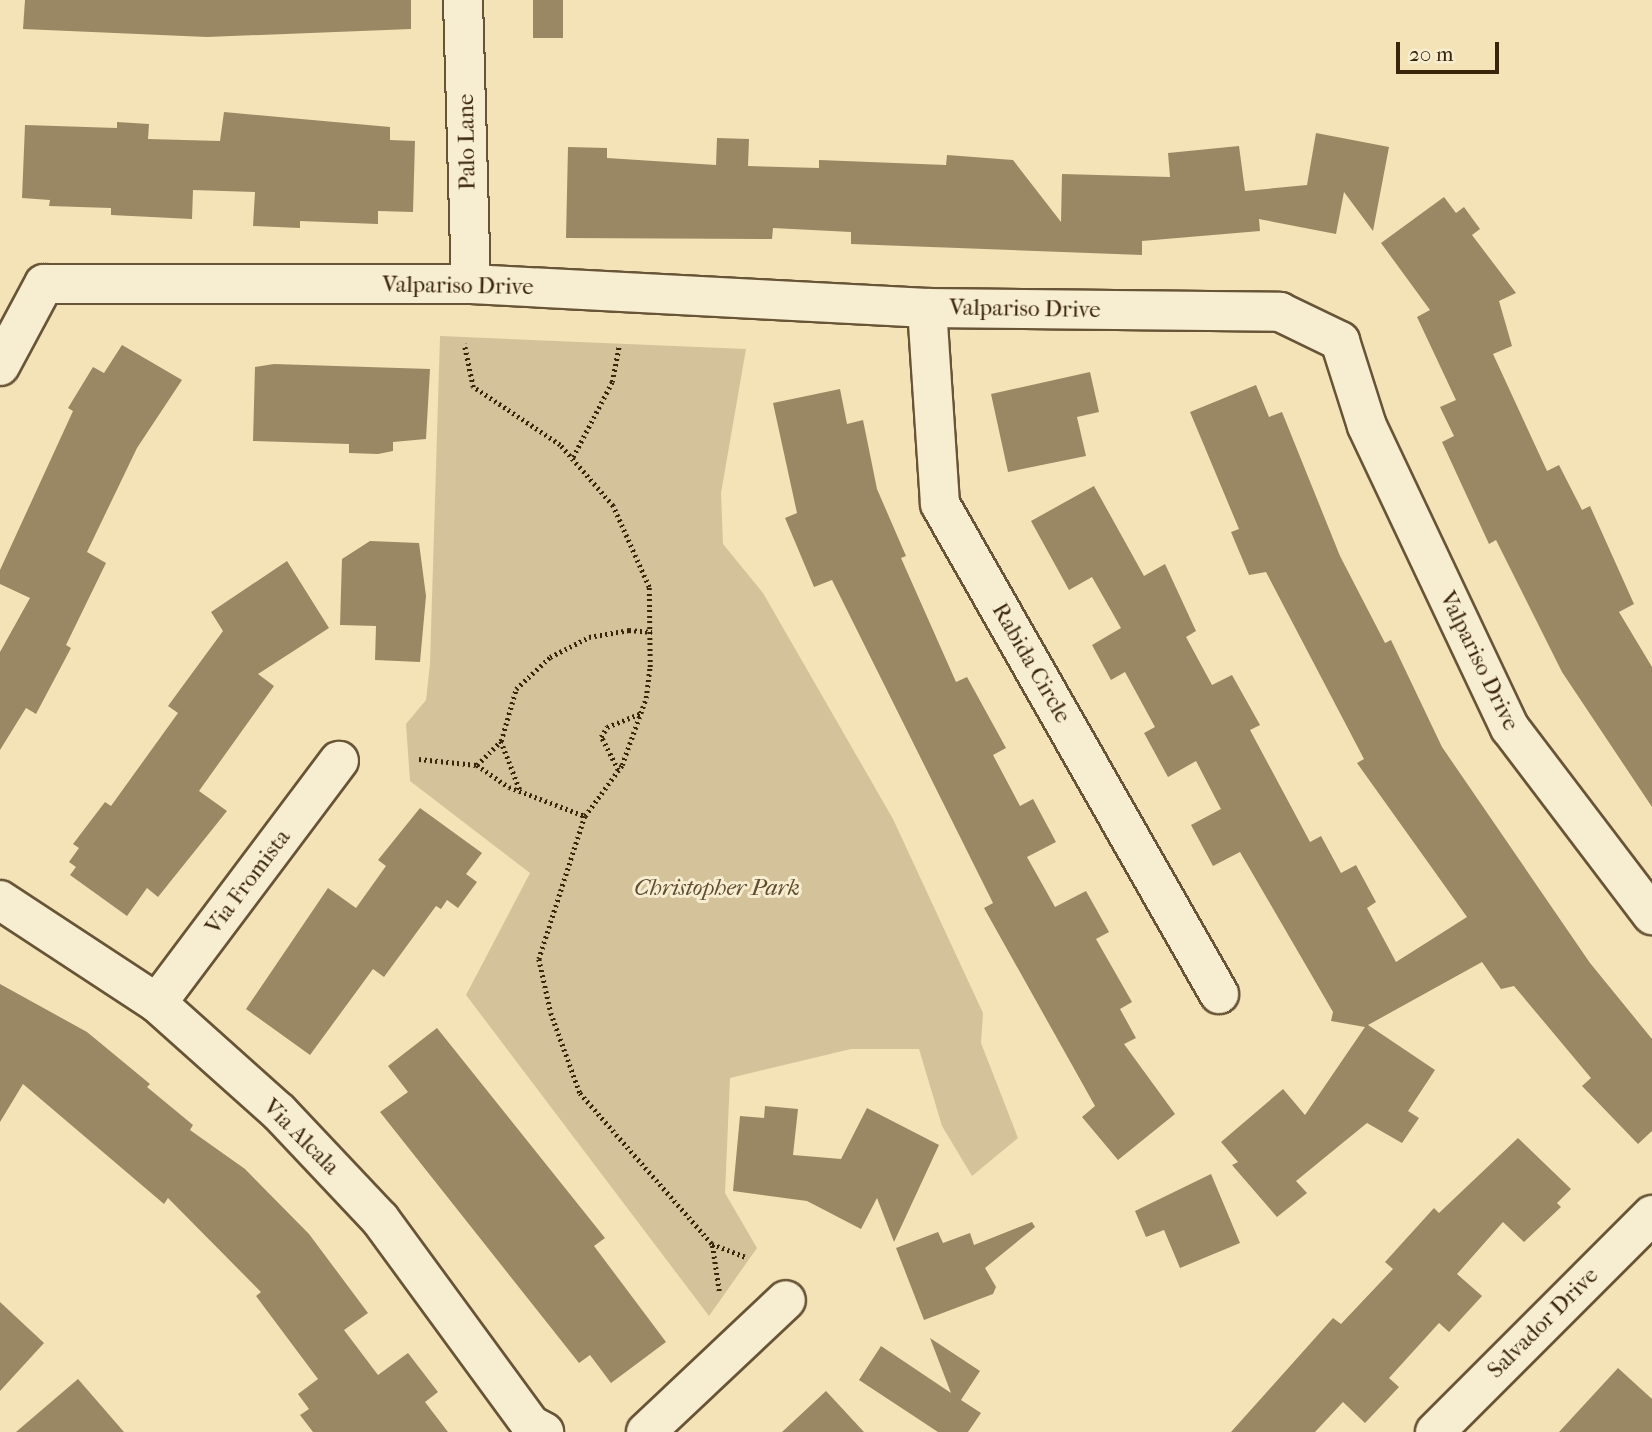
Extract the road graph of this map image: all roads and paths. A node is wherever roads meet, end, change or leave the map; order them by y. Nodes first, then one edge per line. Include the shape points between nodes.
1 (463, 0) edge
2 (471, 284) junction
3 (927, 307) junction
4 (464, 344) dead end
5 (619, 345) dead end
6 (0, 366) edge
7 (573, 457) junction
8 (652, 632) junction
9 (641, 713) junction
10 (501, 741) junction
11 (419, 759) dead end
12 (338, 761) dead end
13 (477, 765) junction
14 (618, 771) junction
15 (520, 791) junction
16 (585, 816) junction
17 (0, 900) edge
18 (1652, 915) edge
19 (1219, 993) dead end
20 (157, 1003) junction
21 (1652, 1215) edge
22 (712, 1244) junction
23 (746, 1257) dead end
24 (719, 1291) dead end
25 (786, 1300) dead end
26 (1448, 1428) edge
27 (544, 1432) edge
28 (646, 1432) edge

1 - 2 street, Palo Lane
2 - 3 street, Valpariso Drive
2 - 6 street, Valpariso Drive via 44,284
3 - 18 street, Valpariso Drive via 1280,312 1340,341 1367,426 1510,728
3 - 19 street, Rabida Circle via 940,503
4 - 7 path via 473,387
5 - 7 path via 612,382
7 - 8 path via 598,482 635,549 649,587
8 - 9 path
8 - 10 path via 629,629 569,643 516,689
9 - 14 path
9 - 14 path via 607,727 601,737
10 - 13 path
10 - 15 path
11 - 13 path
12 - 20 street, Via Fromista
13 - 15 path
14 - 16 path
15 - 16 path
16 - 22 path via 540,960 551,1013 580,1093
17 - 20 street, Via Alcala
20 - 27 street, Via Alcala via 279,1112 380,1219 531,1425
21 - 26 street, Salvador Drive
22 - 23 path
22 - 24 path
25 - 28 street

